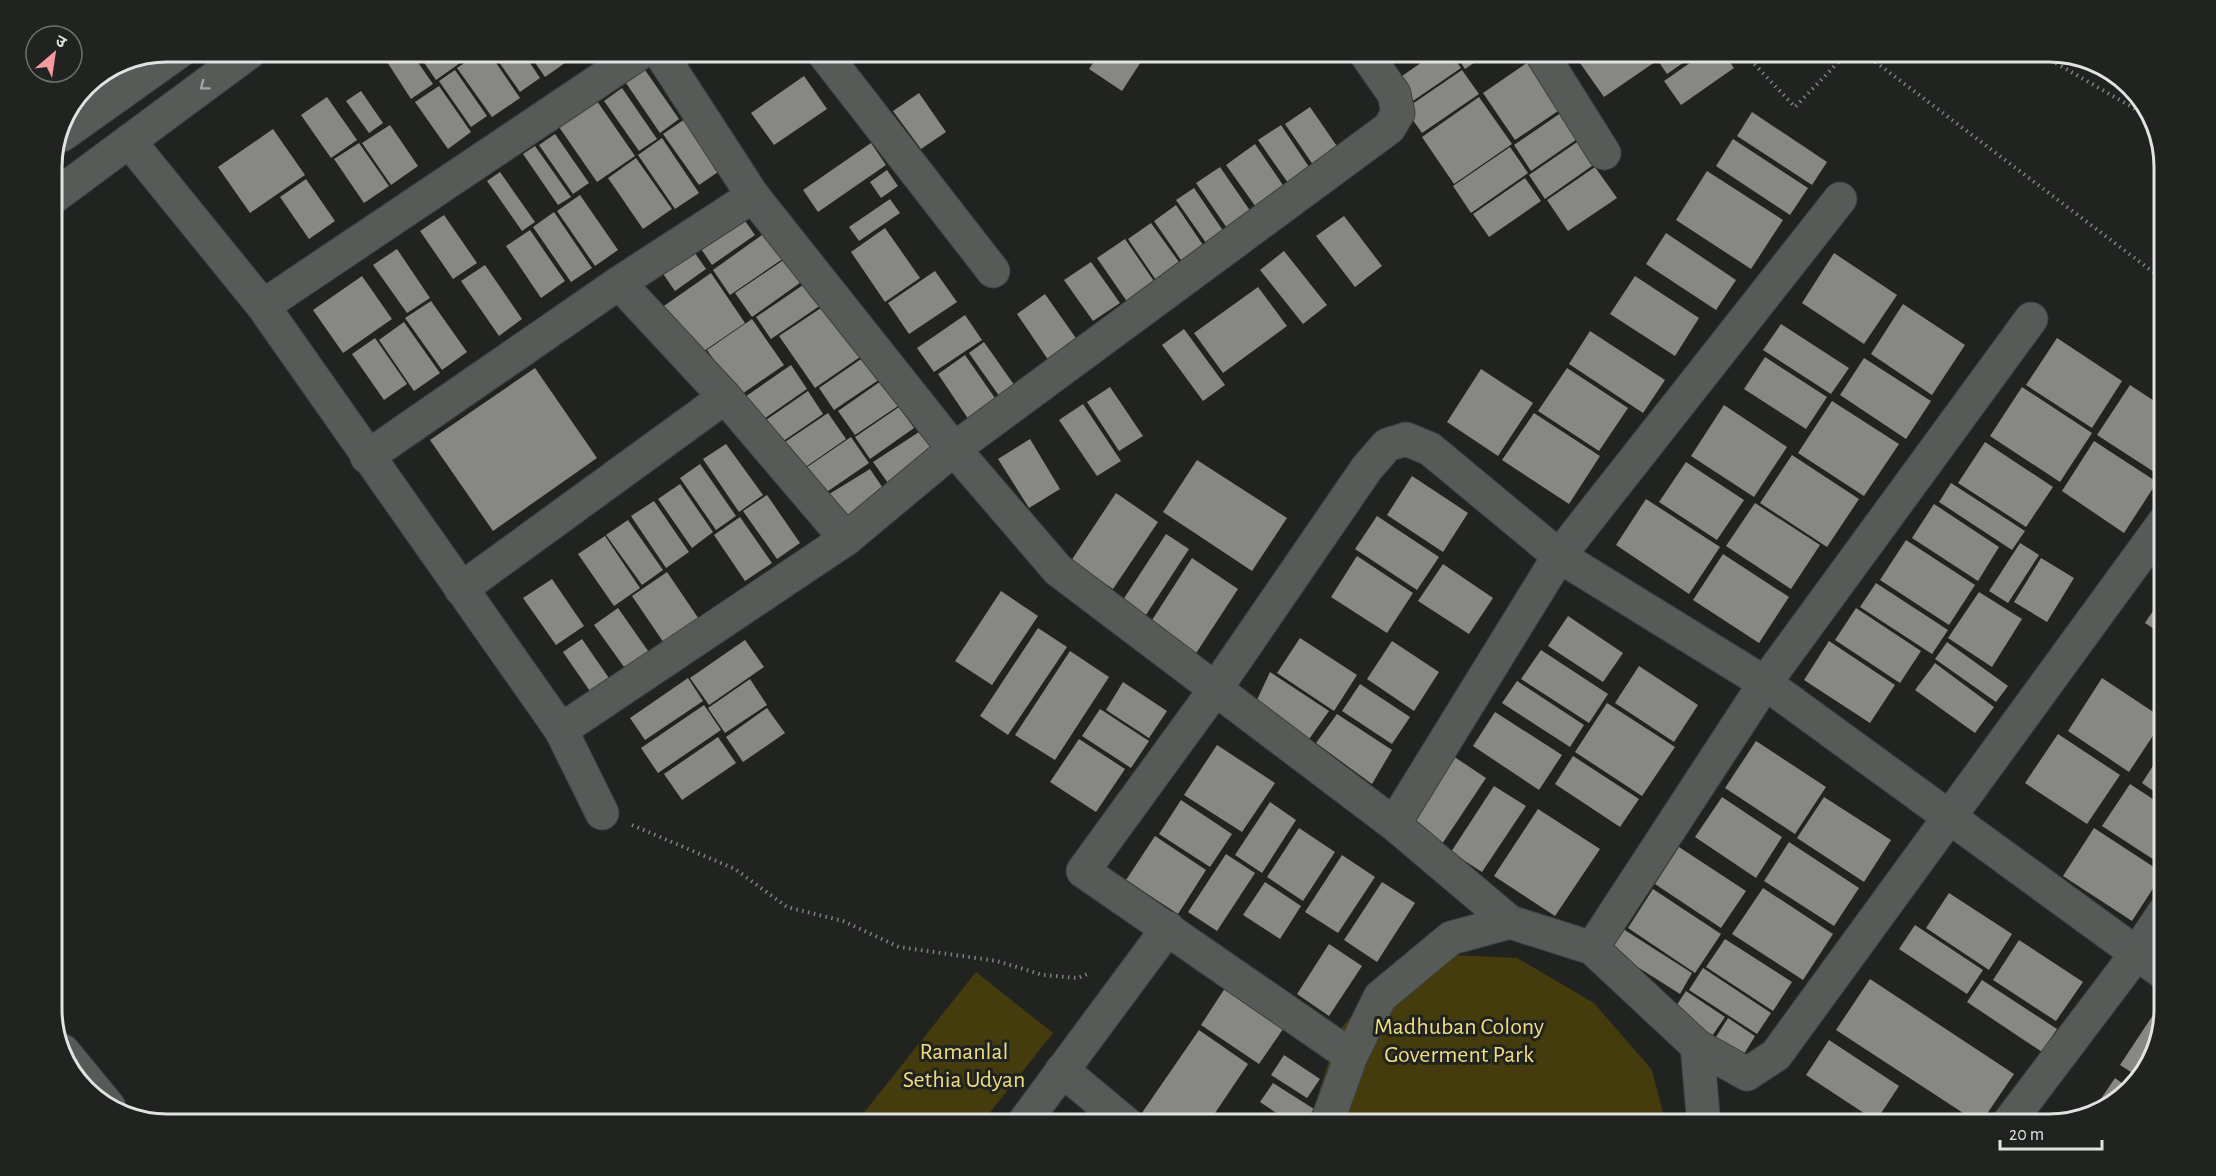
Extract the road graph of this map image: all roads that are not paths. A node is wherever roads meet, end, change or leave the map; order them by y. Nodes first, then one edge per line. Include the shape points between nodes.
1 (235, 62) edge
2 (627, 62) edge
3 (666, 62) edge
4 (831, 62) edge
5 (1372, 62) edge
6 (1547, 62) edge
7 (154, 63) edge
8 (115, 81) edge
9 (70, 127) edge
10 (129, 141) junction
11 (1604, 153) dead end
12 (62, 191) edge
13 (753, 196) junction
14 (1840, 199) dead end
15 (993, 271) dead end
16 (619, 283) junction
17 (263, 306) junction
18 (2031, 319) dead end
19 (725, 398) junction
20 (954, 449) junction
21 (367, 457) junction
22 (2154, 536) edge
23 (846, 539) junction
24 (1559, 556) junction
25 (461, 590) junction
26 (1765, 683) junction
27 (1214, 690) junction
28 (561, 730) junction
29 (602, 813) road end
30 (1949, 818) junction
31 (1394, 824) junction
32 (1510, 922) junction
33 (1168, 928) junction
34 (2154, 928) edge
35 (1592, 948) junction
36 (2137, 953) junction
37 (2154, 966) edge
38 (1697, 1046) junction
39 (1351, 1056) junction
40 (1062, 1070) junction
41 (1030, 1114) edge
42 (1115, 1114) edge
43 (1330, 1114) edge
44 (1703, 1114) edge
45 (2015, 1114) edge

1 -> 10 street
2 - 17 street
3 - 13 street
4 - 15 street
5 - 20 street via 1394,94 1398,113 1389,128
6 - 11 street
7 - 8 street
8 - 9 street
10 - 12 street
10 - 17 street
13 - 16 street
13 - 20 street
14 - 24 street
16 - 19 street
16 - 21 street
17 - 21 street
18 - 26 street
19 - 23 street
19 - 25 street
20 - 23 street
20 - 27 street via 1058,570
21 - 25 street
22 - 30 street
23 - 28 street
24 - 26 street
24 - 27 street via 1430,449 1406,439 1387,446 1367,468
24 - 31 street
25 - 28 street
26 - 30 street
26 - 35 street
27 - 31 street
27 - 33 street via 1083,871
28 - 29 street
30 - 36 street
30 - 38 street via 1776,1054 1747,1074
31 - 32 street
32 - 35 street
32 - 39 street via 1451,938 1380,997
33 - 39 street
33 - 40 street
34 - 36 street
35 - 38 street
36 - 37 street
36 - 45 street
38 - 44 street
39 - 43 street
40 - 41 street
40 - 42 street

